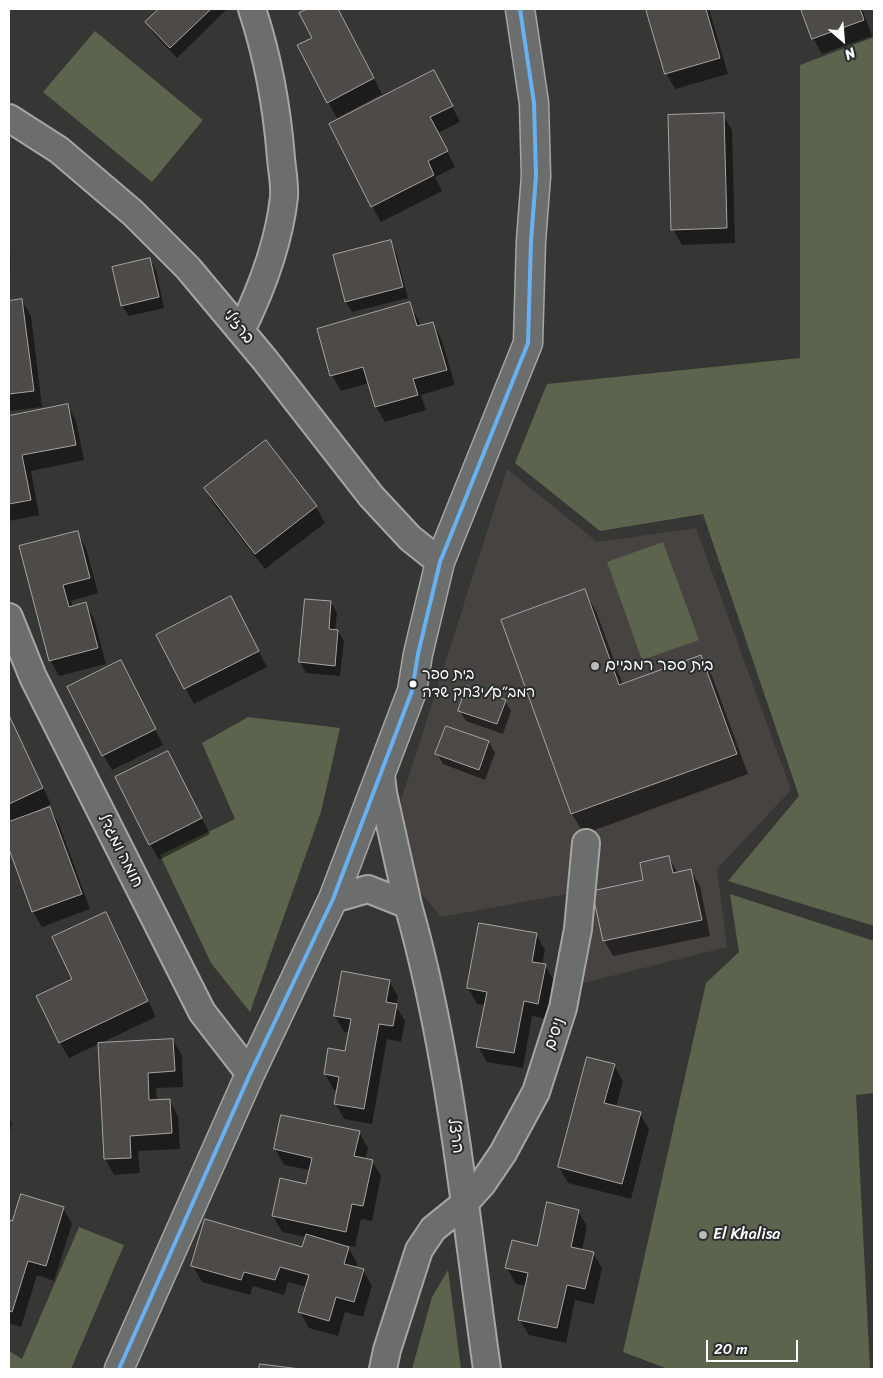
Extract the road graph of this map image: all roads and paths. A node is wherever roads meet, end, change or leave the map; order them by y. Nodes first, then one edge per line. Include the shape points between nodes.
1 (252, 9) edge
2 (520, 9) edge
3 (9, 118) edge
4 (241, 331) junction
5 (440, 562) junction
6 (9, 617) edge
7 (381, 776) junction
8 (586, 843) dead end
9 (333, 899) junction
10 (408, 905) junction
11 (250, 1074) junction
12 (464, 1204) junction
13 (119, 1369) edge
14 (383, 1369) edge
15 (487, 1369) edge

1 - 4 street via 261,36 278,120 284,195 273,253
2 - 5 street via 534,103 536,176 528,343
3 - 4 street, ברזילי via 59,150 133,213 188,268
4 - 5 street, ברזילי via 371,496 410,538
5 - 7 street via 412,691
6 - 11 street, חומה ומגדל via 33,677 202,1012
7 - 9 street
7 - 10 street, הרצל
8 - 12 street, ניסים via 578,929 564,1008 536,1092 503,1153
9 - 10 street via 368,889
9 - 11 street
10 - 12 street, הרצל via 430,995 453,1118
11 - 13 street
12 - 14 street, ניסים via 433,1229 419,1250
12 - 15 street, הרצל

